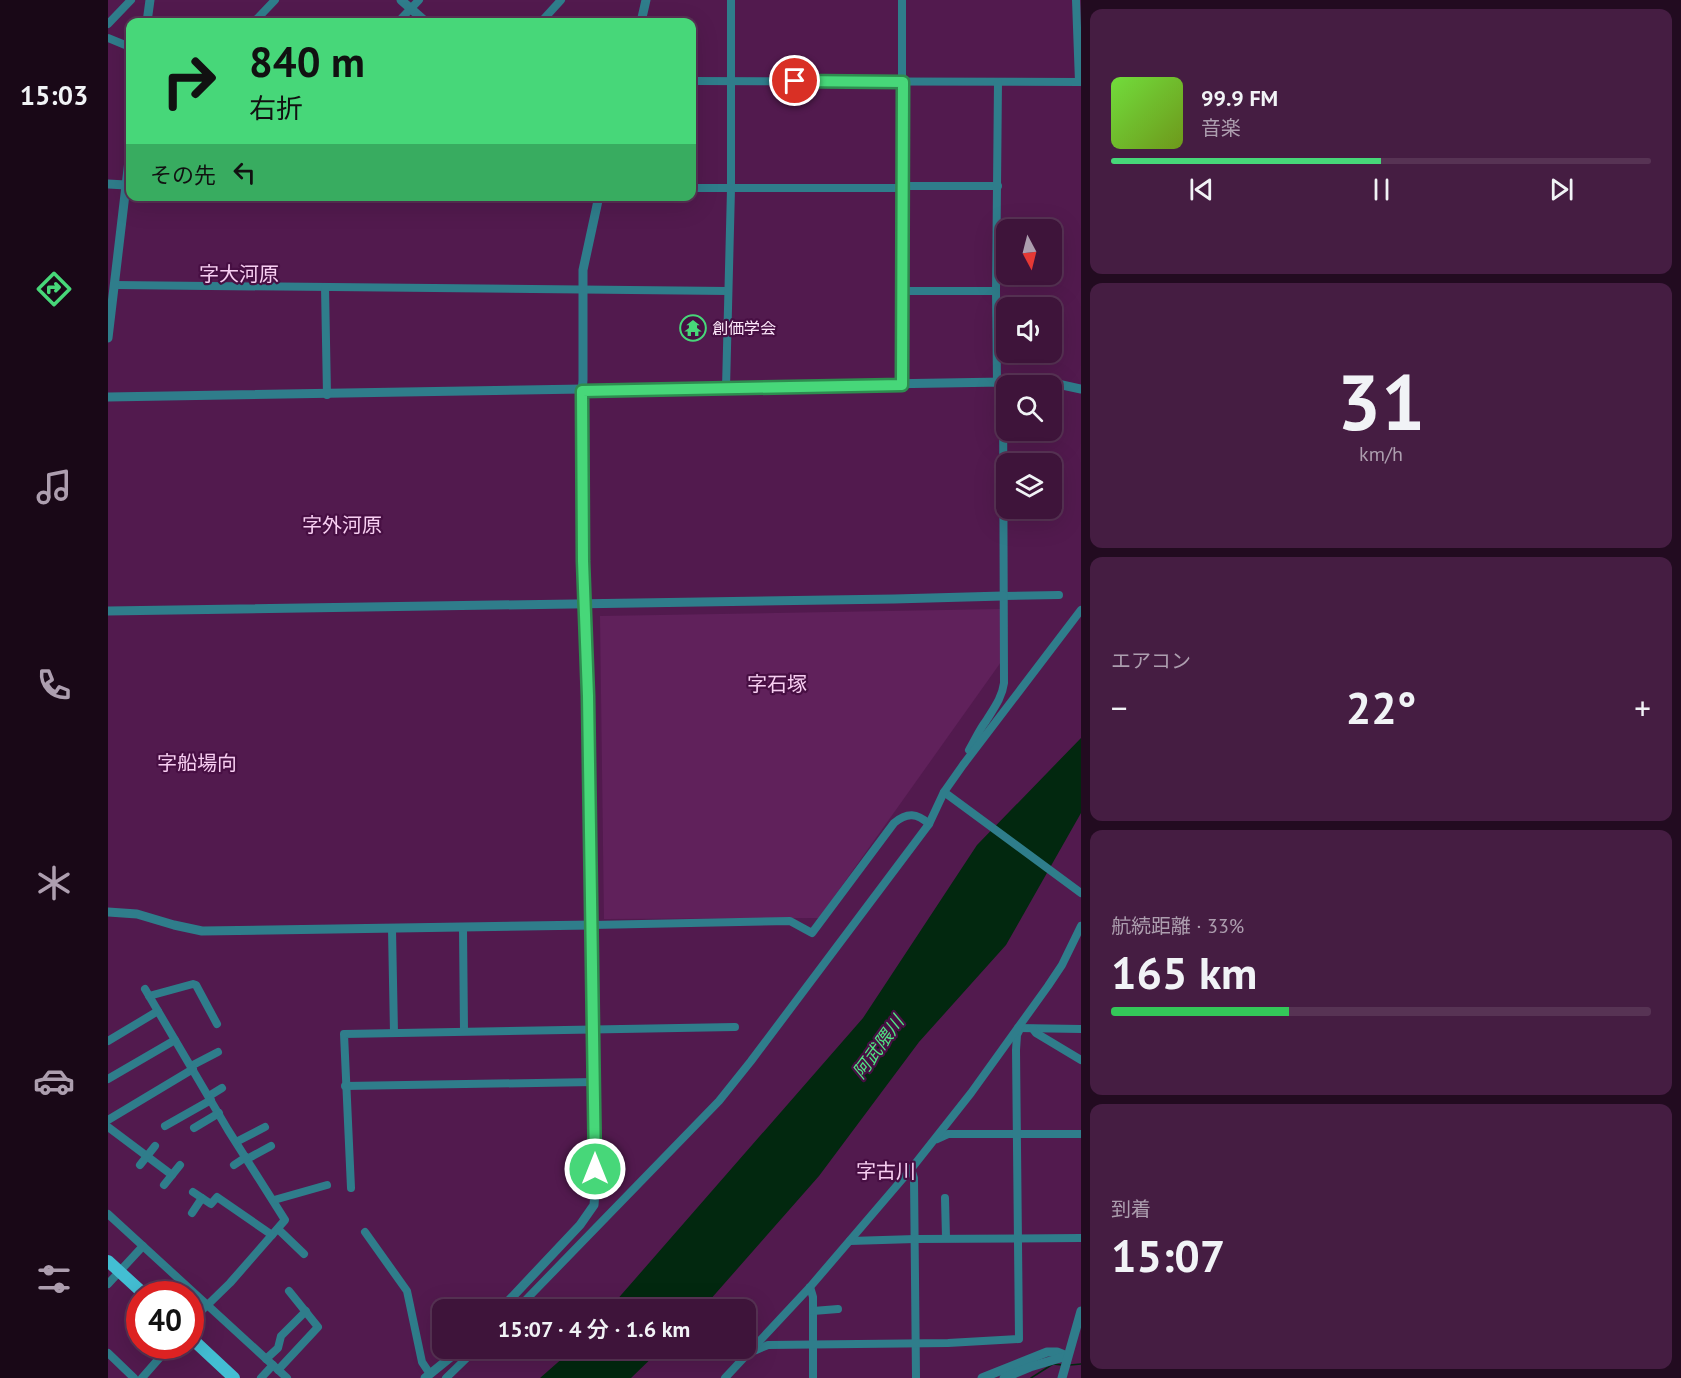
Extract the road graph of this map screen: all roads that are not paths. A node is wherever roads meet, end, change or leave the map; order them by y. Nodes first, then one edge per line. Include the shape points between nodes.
1 (131, 0) edge
2 (150, 0) edge
3 (275, 0) edge
4 (401, 0) edge
5 (419, 0) edge
6 (561, 0) edge
7 (646, 0) edge
8 (731, 0) edge
9 (902, 0) edge
10 (1076, 0) edge
11 (411, 9) junction
12 (148, 18) edge
13 (258, 18) edge
14 (402, 18) edge
15 (421, 18) edge
16 (545, 18) edge
17 (642, 18) edge
18 (108, 24) edge
19 (108, 38) edge
20 (126, 45) edge
21 (731, 80) junction
22 (696, 81) edge
23 (903, 82) junction
24 (998, 82) junction
25 (1080, 82) edge
26 (108, 184) edge
27 (126, 184) edge
28 (998, 186) junction
29 (696, 188) edge
30 (902, 188) junction
31 (731, 189) junction
32 (126, 200) edge
33 (598, 201) edge
34 (115, 285) junction
35 (326, 287) junction
36 (582, 290) junction
37 (728, 291) junction
38 (903, 291) junction
39 (996, 291) junction
40 (108, 338) edge
41 (1000, 375) edge
42 (996, 383) edge
43 (902, 385) junction
44 (1062, 385) edge
45 (726, 388) junction
46 (1081, 388) edge
47 (582, 391) junction
48 (327, 395) junction
49 (108, 397) edge
50 (1001, 441) edge
51 (1059, 595) dead end
52 (1003, 596) junction
53 (586, 603) junction
54 (1081, 610) edge
55 (108, 611) edge
56 (963, 765) junction
57 (947, 794) junction
58 (929, 824) junction
59 (1081, 893) edge
60 (108, 912) edge
61 (592, 926) junction
62 (1081, 926) edge
63 (463, 928) junction
64 (392, 929) junction
65 (158, 1011) junction
66 (217, 1024) dead end
67 (735, 1027) dead end
68 (1019, 1028) junction
69 (593, 1029) junction
70 (1033, 1029) junction
71 (1081, 1029) edge
72 (464, 1031) junction
73 (394, 1033) junction
74 (175, 1040) junction
75 (108, 1041) edge
76 (218, 1052) dead end
77 (1081, 1060) edge
78 (192, 1067) junction
79 (108, 1079) edge
80 (594, 1082) junction
81 (345, 1086) junction
82 (222, 1088) dead end
83 (210, 1098) junction
84 (219, 1113) junction
85 (108, 1120) edge
86 (165, 1126) dead end
87 (108, 1127) edge
88 (265, 1127) dead end
89 (194, 1128) dead end
90 (1017, 1134) junction
91 (1081, 1134) edge
92 (935, 1139) junction
93 (236, 1142) junction
94 (155, 1146) dead end
95 (271, 1146) dead end
96 (147, 1156) junction
97 (247, 1158) junction
98 (140, 1165) dead end
99 (180, 1165) dead end
100 (234, 1165) dead end
101 (911, 1168) junction
102 (172, 1175) junction
103 (164, 1185) dead end
104 (327, 1185) dead end
105 (351, 1188) dead end
106 (193, 1192) dead end
107 (202, 1198) junction
108 (945, 1198) dead end
109 (274, 1200) junction
110 (192, 1213) dead end
111 (108, 1214) edge
112 (275, 1232) junction
113 (365, 1233) dead end
114 (1018, 1237) junction
115 (946, 1238) junction
116 (1081, 1238) edge
117 (915, 1239) junction
118 (850, 1241) junction
119 (143, 1246) junction
120 (304, 1254) dead end
121 (108, 1261) edge
122 (119, 1271) junction
123 (130, 1281) edge
124 (108, 1284) edge
125 (810, 1287) junction
126 (289, 1291) dead end
127 (511, 1299) edge
128 (527, 1299) edge
129 (208, 1305) junction
130 (204, 1309) edge
131 (838, 1309) dead end
132 (306, 1311) junction
133 (813, 1311) junction
134 (1081, 1311) edge
135 (1077, 1339) edge
136 (813, 1343) junction
137 (916, 1343) junction
138 (756, 1345) edge
139 (204, 1350) edge
140 (756, 1350) edge
141 (108, 1353) edge
142 (1067, 1356) junction
143 (159, 1359) edge
144 (449, 1359) edge
145 (466, 1359) edge
146 (743, 1359) edge
147 (272, 1365) junction
148 (428, 1376) edge
149 (134, 1378) edge
150 (142, 1378) edge
151 (234, 1378) edge
152 (261, 1378) edge
153 (286, 1378) edge
154 (447, 1378) edge
155 (725, 1378) edge
156 (813, 1378) edge
157 (916, 1378) edge
158 (982, 1378) edge
159 (1004, 1378) edge
160 (1062, 1378) edge

1 - 18 street
2 - 12 street
3 - 13 street
4 - 11 street
5 - 11 street
6 - 16 street
7 - 17 street
8 - 21 street
9 - 23 street
10 - 25 street
11 - 14 street
11 - 15 street
19 - 20 street
21 - 22 street
21 - 23 street
21 - 31 street
23 - 24 street
23 - 30 street
24 - 25 street
24 - 28 street
26 - 27 street
28 - 30 street
28 - 39 street
29 - 31 street
30 - 31 street
30 - 38 street
31 - 37 street
32 - 34 street
33 - 36 street via 585,256
34 - 35 street
34 - 40 street
35 - 36 street
35 - 48 street
36 - 37 street
36 - 47 street
37 - 45 street
38 - 39 street
38 - 43 street
39 - 41 street
42 - 43 street
43 - 45 street
44 - 46 street
45 - 47 street
47 - 48 street
47 - 53 street
48 - 49 street
50 - 52 street
51 - 52 street
52 - 53 street
52 - 56 street via 1003,692
53 - 55 street
53 - 61 street
54 - 56 street
56 - 57 street
57 - 58 street
57 - 59 street
58 - 61 street via 910,814 894,823 812,933 790,921
58 - 128 street via 718,1101
60 - 64 street via 137,914 202,931
61 - 63 street
61 - 69 street
62 - 68 street via 1062,965
63 - 64 street
63 - 72 street
64 - 73 street
65 - 66 street via 147,992 193,984
65 - 74 street
65 - 75 street
67 - 69 street
68 - 70 street
68 - 90 street
68 - 92 street
69 - 72 street
69 - 80 street
70 - 71 street
70 - 77 street
72 - 73 street
73 - 81 street via 345,1034
74 - 78 street
74 - 79 street
76 - 78 street
78 - 83 street
78 - 85 street
80 - 81 street
80 - 127 street via 594,1205
81 - 105 street
82 - 83 street
83 - 84 street
83 - 86 street
84 - 89 street
84 - 93 street
87 - 96 street
88 - 93 street
90 - 91 street
90 - 92 street via 948,1134
90 - 114 street
92 - 101 street
93 - 97 street
94 - 96 street
95 - 97 street
96 - 98 street
96 - 102 street
97 - 100 street
97 - 109 street
99 - 102 street
101 - 117 street
101 - 118 street
102 - 103 street
104 - 109 street
106 - 107 street
107 - 110 street
107 - 112 street via 211,1204 217,1197
108 - 115 street
109 - 112 street via 285,1220
111 - 119 street
112 - 120 street
112 - 129 street
113 - 148 street via 407,1291
114 - 115 street
114 - 116 street
114 - 137 street via 1018,1339
115 - 117 street
117 - 118 street
117 - 137 street
118 - 125 street
119 - 122 street
119 - 129 street
121 - 122 main road
122 - 123 main road
122 - 124 street
125 - 133 street
125 - 138 street
126 - 132 street
129 - 130 street
129 - 147 street
131 - 133 street
132 - 147 street via 281,1336
132 - 147 street via 318,1327
133 - 136 street
134 - 135 street
135 - 142 street
136 - 137 street
136 - 140 street via 768,1345
136 - 156 street
137 - 157 street
139 - 151 main road
141 - 149 street
142 - 158 street via 1047,1352
142 - 159 street
142 - 160 street
143 - 150 street
144 - 148 street
145 - 154 street
146 - 155 street
147 - 152 street
147 - 153 street

